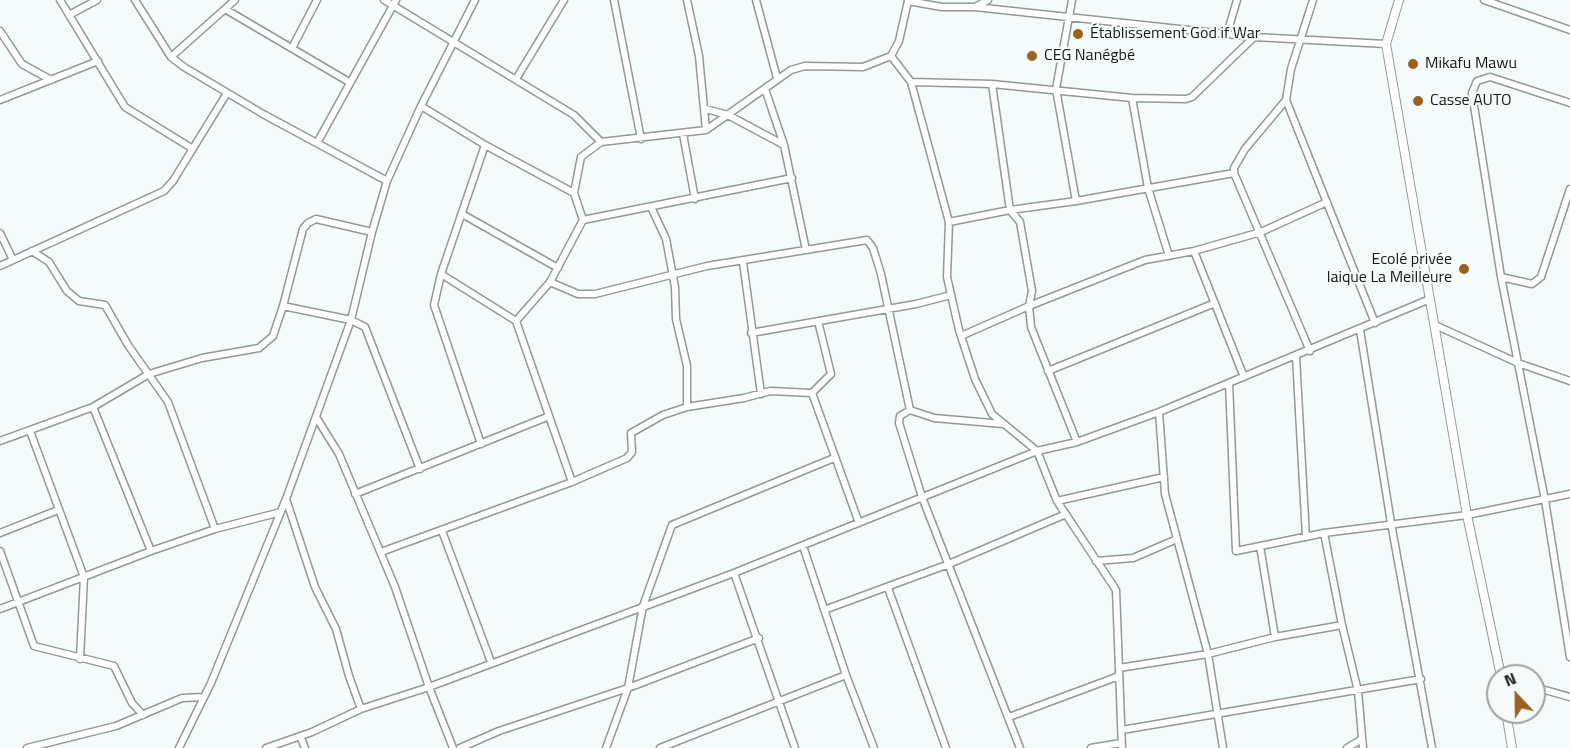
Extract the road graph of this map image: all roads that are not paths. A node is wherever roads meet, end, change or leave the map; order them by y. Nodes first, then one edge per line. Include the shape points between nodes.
1 (60, 0) edge
2 (97, 0) edge
3 (135, 0) edge
4 (235, 0) edge
5 (317, 0) edge
6 (384, 0) edge
7 (475, 0) edge
8 (564, 0) edge
9 (614, 0) edge
10 (687, 0) edge
11 (756, 0) edge
12 (988, 0) edge
13 (1072, 0) edge
14 (1238, 0) edge
15 (1313, 0) edge
16 (1399, 0) edge
17 (1484, 0) edge
18 (908, 1) edge
19 (394, 2) edge
20 (975, 7) junction
21 (225, 9) junction
22 (69, 15) junction
23 (1068, 18) junction
24 (1570, 30) edge
25 (0, 31) edge
26 (1227, 33) junction
27 (1254, 37) junction
28 (1299, 41) junction
29 (452, 43) junction
30 (1386, 44) junction
31 (292, 48) junction
32 (891, 56) junction
33 (171, 57) junction
34 (98, 61) junction
35 (777, 78) junction
36 (516, 79) junction
37 (51, 80) junction
38 (349, 82) junction
39 (911, 82) junction
40 (992, 84) junction
41 (765, 89) junction
42 (1056, 89) junction
43 (227, 93) junction
44 (1132, 98) junction
45 (0, 100) edge
46 (1286, 100) junction
47 (1570, 104) edge
48 (421, 105) junction
49 (706, 109) junction
50 (728, 116) junction
51 (706, 130) junction
52 (683, 134) junction
53 (641, 139) junction
54 (317, 142) junction
55 (601, 142) junction
56 (485, 145) junction
57 (784, 145) junction
58 (193, 149) junction
59 (1234, 173) junction
60 (792, 178) junction
61 (387, 181) junction
62 (1148, 188) junction
63 (1570, 189) edge
64 (574, 193) junction
65 (695, 199) junction
66 (1077, 201) junction
67 (1327, 202) junction
68 (651, 207) junction
69 (1010, 210) junction
70 (462, 214) junction
71 (583, 220) junction
72 (949, 222) junction
73 (372, 232) junction
74 (1261, 232) junction
75 (0, 233) edge
76 (32, 250) junction
77 (806, 250) junction
78 (1194, 251) junction
79 (1169, 256) junction
80 (13, 260) junction
81 (743, 262) junction
82 (0, 266) edge
83 (558, 268) junction
84 (441, 274) junction
85 (672, 274) junction
86 (1500, 277) junction
87 (550, 282) junction
88 (951, 295) junction
89 (1430, 299) junction
90 (1215, 303) junction
91 (283, 306) junction
92 (1029, 306) junction
93 (887, 308) junction
94 (351, 320) junction
95 (516, 321) junction
96 (818, 321) junction
97 (1375, 323) junction
98 (1435, 325) junction
99 (1360, 330) junction
100 (751, 333) junction
101 (961, 336) junction
102 (1310, 351) junction
103 (1296, 357) junction
104 (1518, 363) junction
105 (1048, 371) junction
106 (149, 374) junction
107 (1244, 377) junction
108 (1570, 381) edge
109 (1229, 383) junction
110 (812, 393) junction
111 (761, 394) junction
112 (93, 407) junction
113 (687, 407) junction
114 (910, 410) junction
115 (1160, 412) junction
116 (316, 417) junction
117 (547, 417) junction
118 (1003, 424) junction
119 (30, 431) junction
120 (0, 441) edge
121 (1077, 442) junction
122 (481, 444) junction
123 (1037, 451) junction
124 (834, 458) junction
125 (420, 469) junction
126 (1164, 477) junction
127 (572, 482) junction
128 (355, 494) junction
129 (1570, 494) edge
130 (922, 497) junction
131 (286, 499) junction
132 (1545, 500) junction
133 (1057, 501) junction
134 (58, 510) junction
135 (281, 512) junction
136 (1066, 514) junction
137 (1467, 515) junction
138 (860, 523) junction
139 (1391, 523) junction
140 (214, 529) junction
141 (442, 531) junction
142 (0, 533) edge
143 (1324, 533) junction
144 (1306, 537) junction
145 (1177, 539) junction
146 (803, 546) junction
147 (1260, 546) junction
148 (0, 551) edge
149 (151, 551) junction
150 (381, 552) junction
151 (1096, 561) junction
152 (949, 564) junction
153 (734, 573) junction
154 (84, 577) junction
155 (888, 588) junction
156 (19, 602) junction
157 (643, 606) junction
158 (0, 609) edge
159 (824, 610) junction
160 (1567, 622) edge
161 (1342, 625) junction
162 (1275, 637) junction
163 (759, 638) junction
164 (1208, 654) junction
165 (1570, 657) edge
166 (80, 659) junction
167 (491, 662) junction
168 (1498, 664) edge
169 (1119, 668) junction
170 (846, 675) junction
171 (1119, 676) junction
172 (1421, 679) junction
173 (429, 687) junction
174 (628, 688) junction
175 (1546, 690) edge
176 (1358, 691) junction
177 (204, 697) junction
178 (1570, 697) edge
179 (778, 703) junction
180 (361, 709) junction
181 (143, 715) junction
182 (1218, 715) junction
183 (1009, 717) junction
184 (1508, 724) edge
185 (1122, 730) junction
186 (300, 736) junction
187 (1362, 739) junction
188 (1121, 745) edge
189 (27, 748) edge
190 (179, 748) edge
191 (266, 748) edge
192 (305, 748) edge
193 (453, 748) edge
194 (460, 748) edge
195 (606, 748) edge
196 (660, 748) edge
197 (795, 748) edge
198 (874, 748) edge
199 (946, 748) edge
200 (1020, 748) edge
201 (1091, 748) edge
202 (1223, 748) edge
203 (1347, 748) edge
204 (1363, 748) edge
205 (1432, 748) edge
206 (1512, 748) edge

1 - 22 street
2 - 22 street
3 - 33 street
4 - 21 street
5 - 31 street
6 - 19 street
7 - 29 street
8 - 36 street
9 - 53 street
10 - 49 street
11 - 35 street
12 - 20 street
13 - 23 street
14 - 26 street
15 - 28 street
16 - 30 street
17 - 24 street
18 - 20 street
18 - 32 street via 899,41
19 - 29 street
19 - 38 street
20 - 23 street
21 - 31 street
21 - 33 street
22 - 34 street
23 - 26 street
23 - 42 street
25 - 37 street via 22,64
26 - 27 street
27 - 28 street
27 - 44 street via 1192,98
28 - 30 street
28 - 46 street
29 - 36 street
29 - 48 street
30 - 89 street
31 - 38 street
32 - 35 street via 863,67 805,66
32 - 39 street
33 - 43 street
34 - 37 street
34 - 58 street via 124,107
35 - 41 street
36 - 55 street via 574,115
37 - 45 street
38 - 54 street
39 - 40 street
39 - 72 street
40 - 42 street
40 - 69 street
41 - 50 street
41 - 57 street
42 - 44 street
42 - 66 street
43 - 54 street
43 - 58 street
44 - 62 street
46 - 59 street via 1245,149
46 - 67 street
47 - 86 street via 1490,77 1473,87
48 - 56 street
48 - 61 street
49 - 50 street
49 - 51 street
50 - 51 street
50 - 57 street
51 - 52 street
52 - 53 street
52 - 65 street
53 - 55 street
54 - 61 street
55 - 64 street via 581,158
56 - 64 street
56 - 70 street
57 - 60 street
58 - 76 street via 164,190
59 - 62 street
59 - 74 street
60 - 65 street
60 - 77 street
61 - 73 street
62 - 66 street
62 - 79 street
63 - 86 street via 1541,277 1532,284
64 - 71 street
65 - 68 street
66 - 69 street
67 - 74 street
67 - 97 street
68 - 71 street
68 - 85 street via 666,239
69 - 72 street
69 - 92 street via 1020,222 1032,291
70 - 83 street
70 - 84 street
71 - 83 street
72 - 88 street via 947,268
73 - 91 street via 316,219 308,223 303,229
73 - 94 street
74 - 78 street
74 - 102 street
75 - 80 street
76 - 80 street
76 - 106 street via 49,262 67,291 79,301 105,305
77 - 81 street
77 - 93 street via 862,239 870,242
78 - 79 street
78 - 90 street
79 - 92 street via 1123,268
80 - 82 street
81 - 85 street
81 - 100 street
83 - 87 street
84 - 95 street
84 - 122 street via 435,312
85 - 87 street via 595,294 578,294
85 - 113 street via 676,319 687,366
86 - 104 street
87 - 95 street
88 - 93 street
88 - 101 street
89 - 97 street
89 - 98 street
90 - 105 street
90 - 107 street
91 - 94 street
91 - 106 street via 273,336 260,348 202,358
92 - 101 street
92 - 105 street via 1031,327
93 - 96 street
93 - 114 street
94 - 116 street
94 - 125 street via 365,327 369,334
95 - 117 street
96 - 100 street
96 - 110 street via 831,374
97 - 99 street
98 - 104 street
98 - 137 street
99 - 102 street
99 - 139 street
100 - 111 street
101 - 118 street via 989,410
102 - 103 street
103 - 107 street
103 - 144 street
104 - 108 street
104 - 132 street
105 - 121 street
106 - 112 street
106 - 140 street via 168,402
107 - 109 street
109 - 115 street
109 - 147 street via 1236,551
110 - 111 street via 792,390
110 - 124 street
111 - 113 street
112 - 119 street
112 - 149 street
113 - 127 street via 631,433 632,455
114 - 118 street via 934,418
114 - 130 street via 900,416 899,423
115 - 121 street
115 - 126 street
116 - 128 street via 339,454
116 - 131 street
117 - 122 street
117 - 127 street
118 - 123 street
119 - 120 street
119 - 134 street
121 - 123 street
122 - 125 street
123 - 130 street
123 - 133 street
124 - 138 street
124 - 157 street via 674,523
125 - 128 street
126 - 133 street
126 - 145 street
127 - 141 street
128 - 150 street
129 - 132 street
130 - 138 street
130 - 152 street
131 - 135 street
131 - 180 street via 315,587 336,629
132 - 137 street
132 - 160 street
133 - 136 street
134 - 142 street
134 - 154 street
135 - 140 street
135 - 177 street
136 - 151 street
136 - 152 street
137 - 139 street
137 - 168 street
138 - 146 street
139 - 143 street
139 - 172 street
140 - 149 street
141 - 150 street
141 - 167 street
143 - 144 street
143 - 161 street
144 - 147 street
145 - 151 street via 1133,558
145 - 164 street
146 - 153 street
146 - 159 street
147 - 162 street
148 - 156 street
149 - 154 street
150 - 173 street
151 - 169 street via 1116,590
152 - 155 street
152 - 183 street
153 - 157 street
153 - 163 street
154 - 156 street
154 - 166 street
155 - 159 street
155 - 199 street
156 - 158 street
156 - 166 street via 34,646
157 - 167 street
157 - 174 street
159 - 170 street
160 - 165 street
161 - 162 street
161 - 176 street
162 - 164 street
163 - 174 street
163 - 179 street
164 - 169 street
164 - 182 street
166 - 181 street via 114,666 132,703
167 - 173 street
169 - 171 street
170 - 179 street
170 - 198 street
171 - 183 street
171 - 185 street
172 - 176 street
172 - 205 street
173 - 180 street
173 - 193 street
174 - 194 street
174 - 195 street
175 - 178 street
176 - 182 street
176 - 187 street
177 - 181 street via 182,698
177 - 190 street
179 - 196 street
179 - 197 street
180 - 186 street
181 - 189 street via 116,726
182 - 185 street
182 - 202 street
183 - 200 street
184 - 206 street
185 - 188 street
186 - 191 street
186 - 192 street
187 - 203 street
187 - 204 street
188 - 201 street

